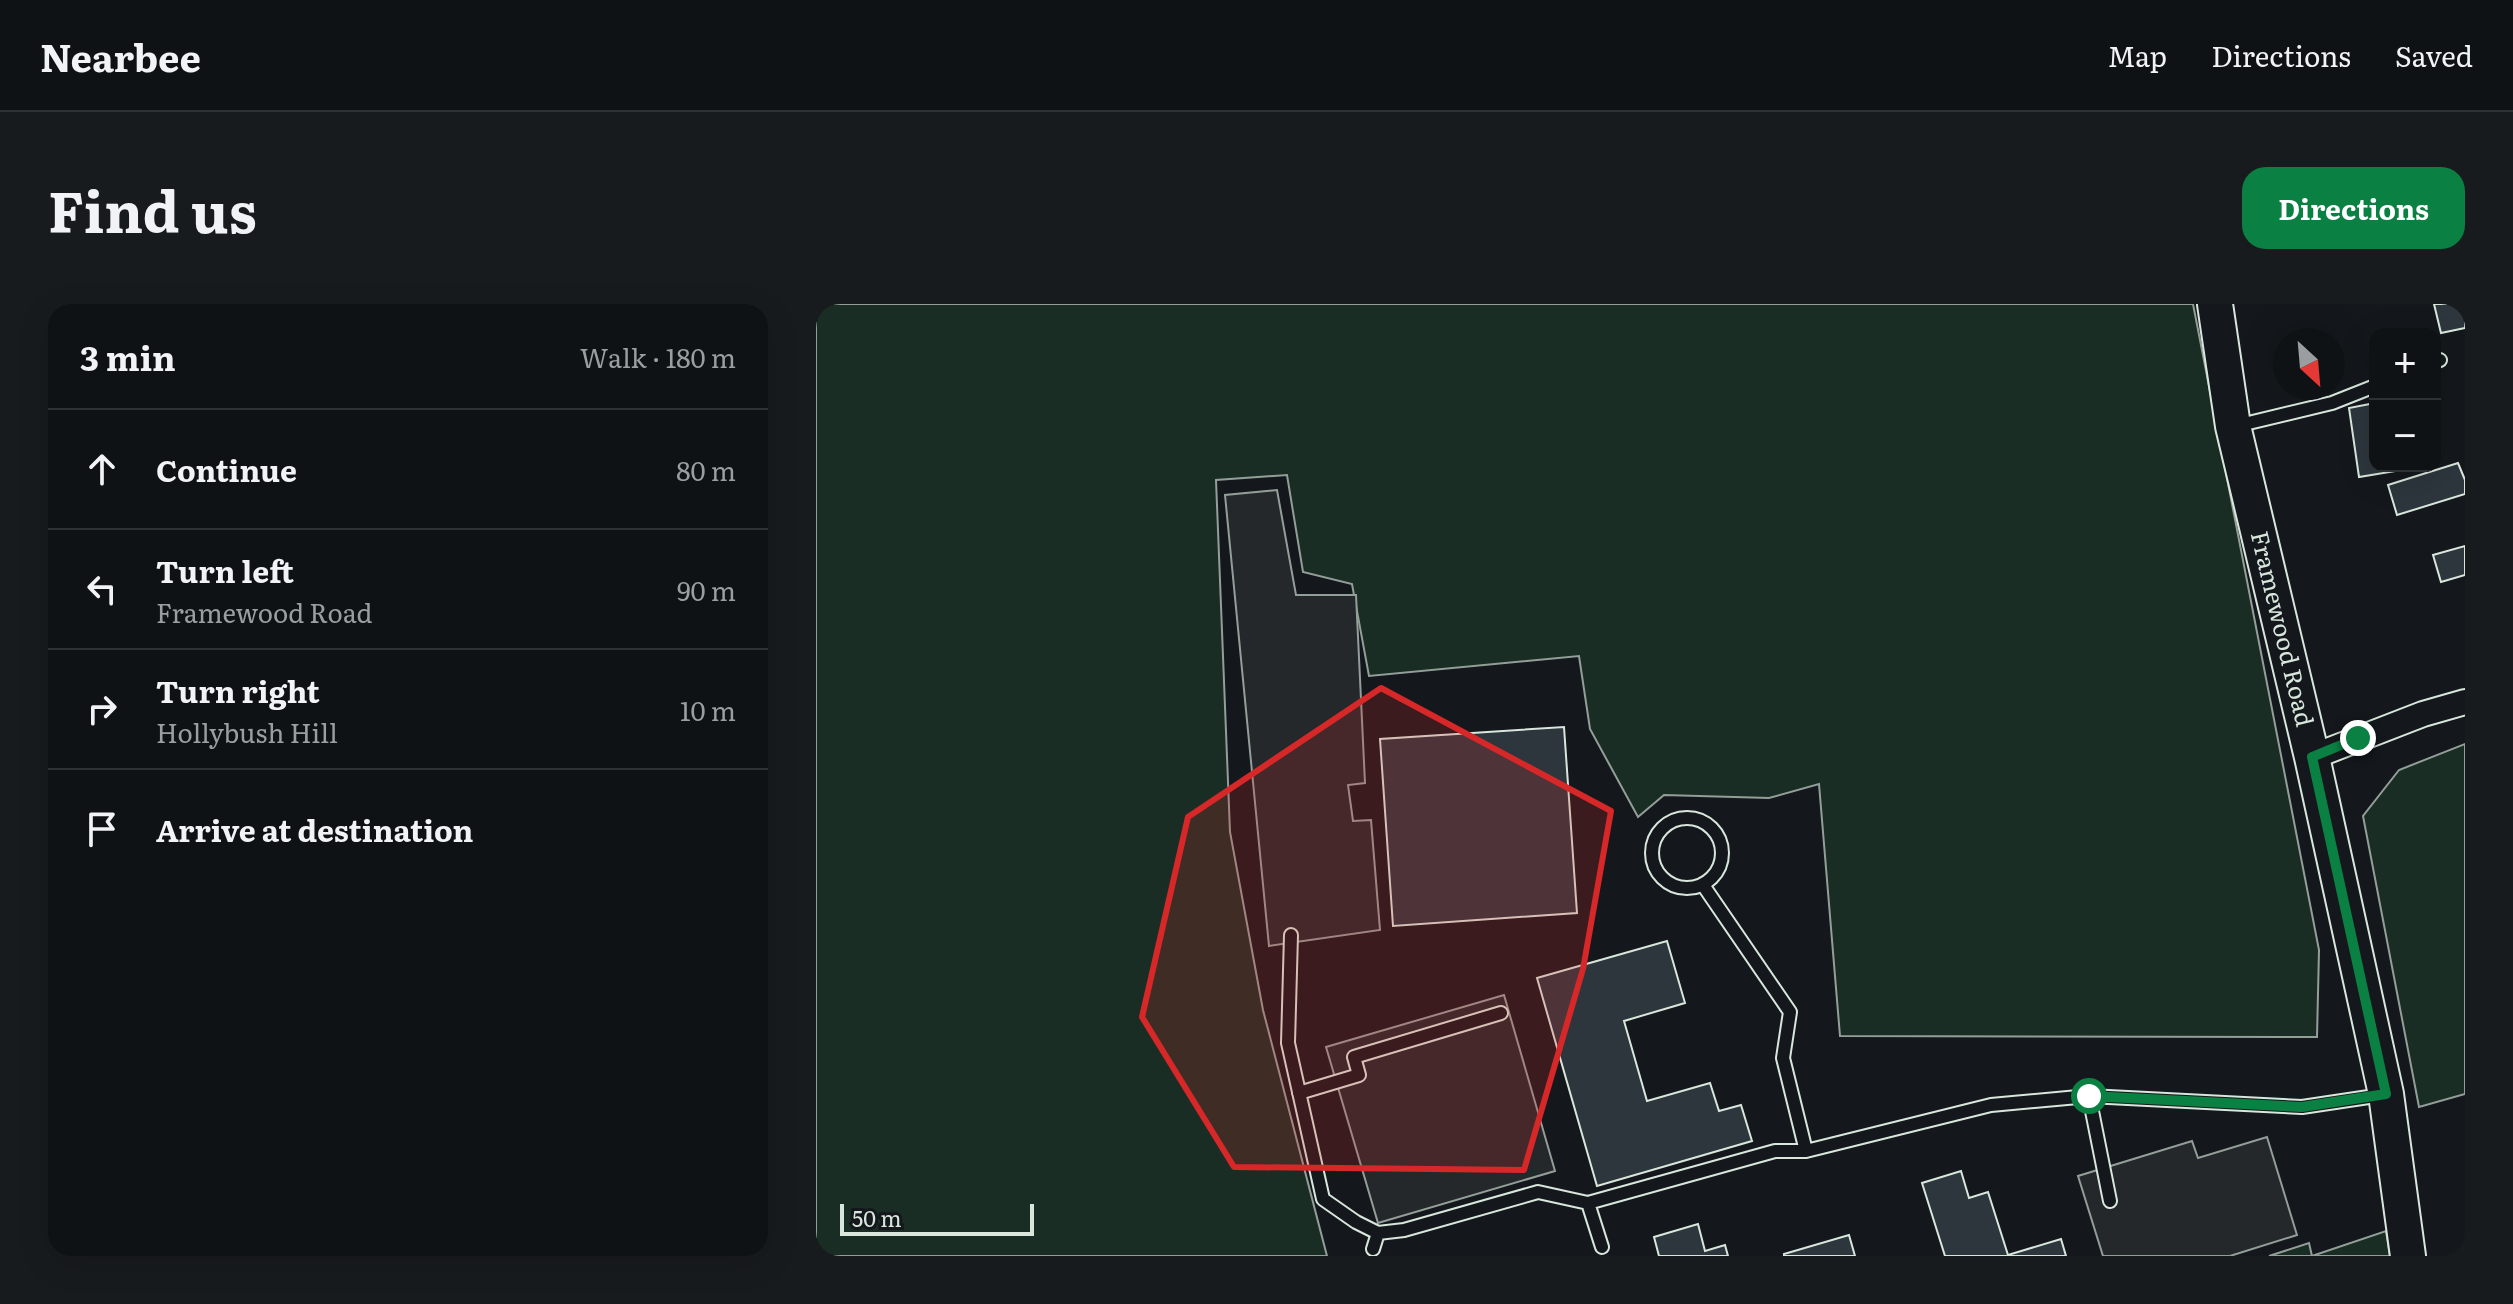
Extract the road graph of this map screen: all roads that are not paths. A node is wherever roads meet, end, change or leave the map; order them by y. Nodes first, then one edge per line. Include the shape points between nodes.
1 (2215, 304) edge
2 (2369, 388) edge
3 (2233, 426) junction
4 (2465, 702) edge
5 (2312, 757) junction
6 (1703, 885) junction
7 (1291, 935) dead end
8 (1501, 1013) dead end
9 (1299, 1093) junction
10 (2386, 1094) junction
11 (2089, 1096) junction
12 (1806, 1151) junction
13 (2110, 1201) dead end
14 (1588, 1203) junction
15 (1378, 1233) junction
16 (1602, 1247) dead end
17 (1373, 1249) dead end
18 (2408, 1256) edge

1 - 3 street, Framewood Road
2 - 3 lane via 2332,403
3 - 5 street, Framewood Road
4 - 5 street
5 - 10 street, Framewood Road
6 - 6 lane via 1720,867 1721,843 1707,824 1673,820 1656,835 1655,868 1680,888
6 - 12 lane via 1790,1012 1783,1058
7 - 9 lane via 1288,1043
8 - 9 lane via 1354,1057 1359,1075
9 - 15 lane via 1323,1199
10 - 11 lane via 2302,1107
10 - 18 street, Framewood Road
11 - 12 lane via 1991,1105
11 - 13 lane
12 - 14 lane via 1775,1151
14 - 15 lane via 1538,1192
14 - 16 lane
15 - 17 lane

